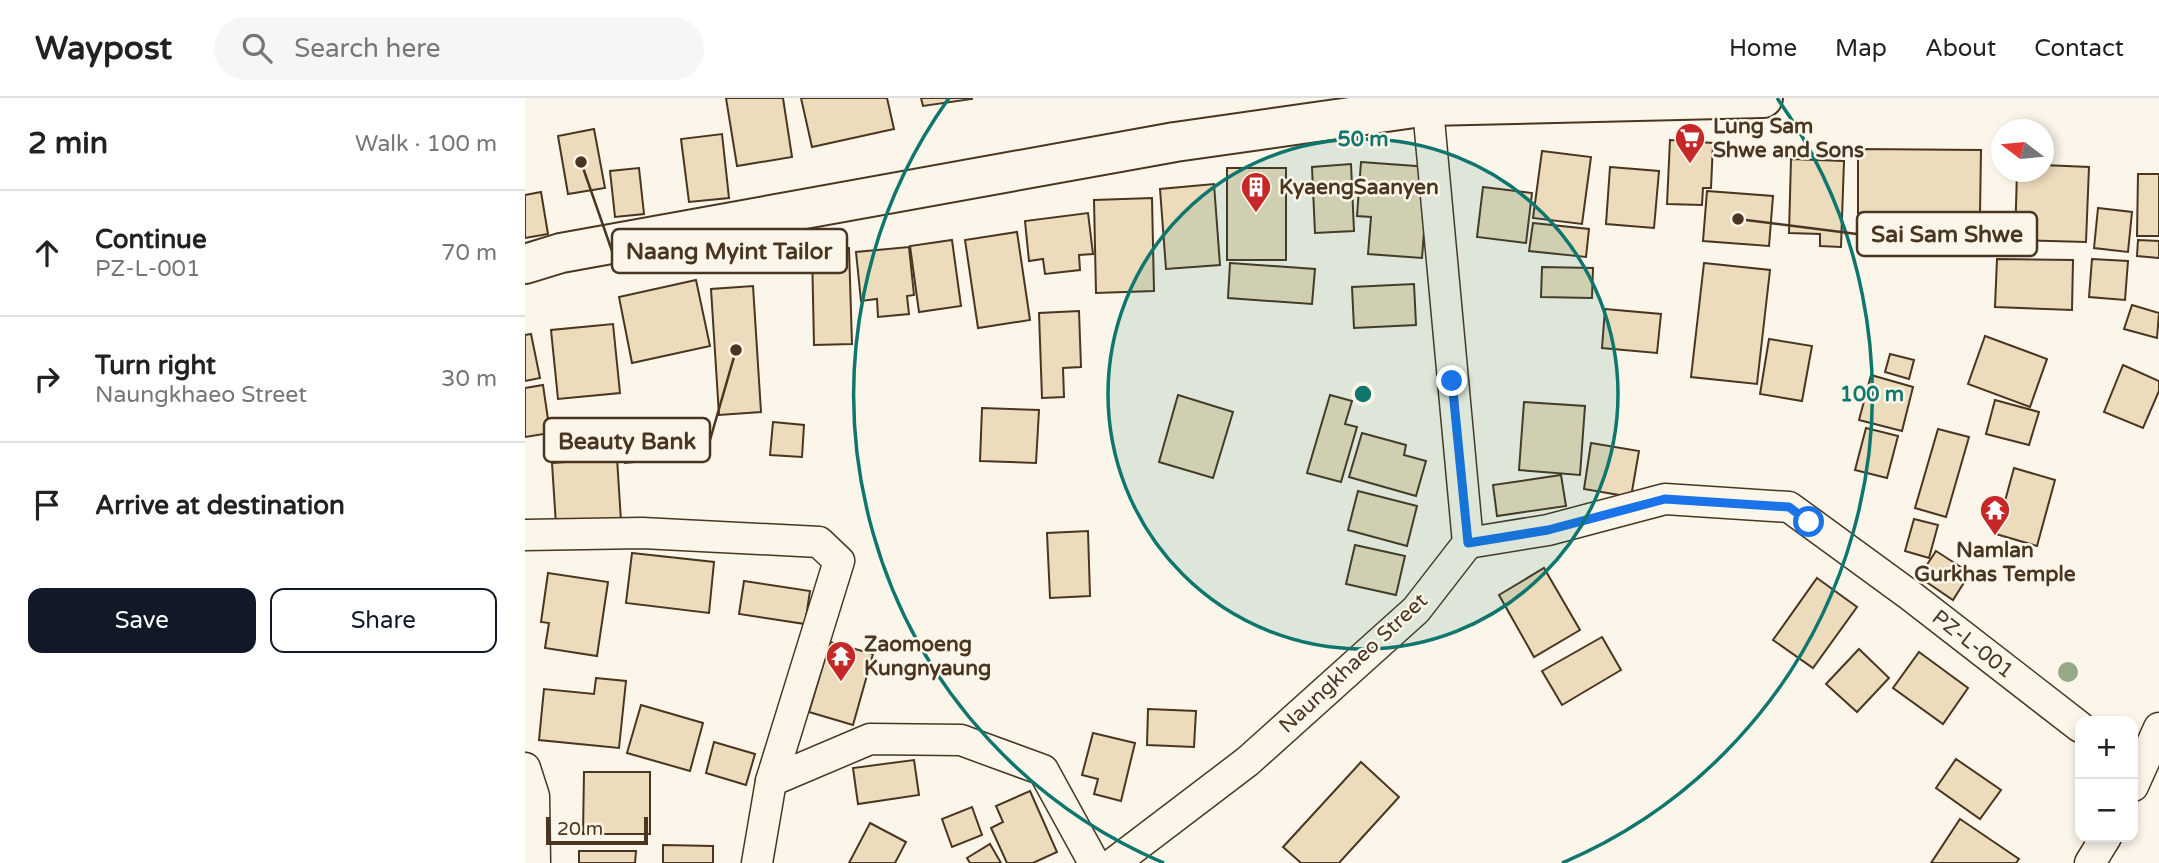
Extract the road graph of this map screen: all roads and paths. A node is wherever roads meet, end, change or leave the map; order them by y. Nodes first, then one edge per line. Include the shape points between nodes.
1 (1763, 98) edge
2 (1428, 102) edge
3 (525, 264) edge
4 (525, 535) edge
5 (1468, 543) junction
6 (2075, 723) edge
7 (2159, 728) edge
8 (525, 768) edge
9 (2141, 777) edge
10 (771, 780) junction
11 (2103, 842) edge
12 (535, 863) edge
13 (757, 863) edge
14 (1094, 863) edge
15 (1114, 863) edge
16 (2090, 863) edge

1 - 2 highway
2 - 3 highway via 1175,142 561,253
2 - 5 street
4 - 10 street via 642,533 819,542 839,561
5 - 6 street, PZ-L-001 via 1548,530 1665,499 1789,507
5 - 15 street, Naungkhaeo Street via 1416,610 1248,761
7 - 9 street
8 - 12 street via 534,796
10 - 13 street
10 - 14 street via 870,740 961,740 1043,770
11 - 16 street

